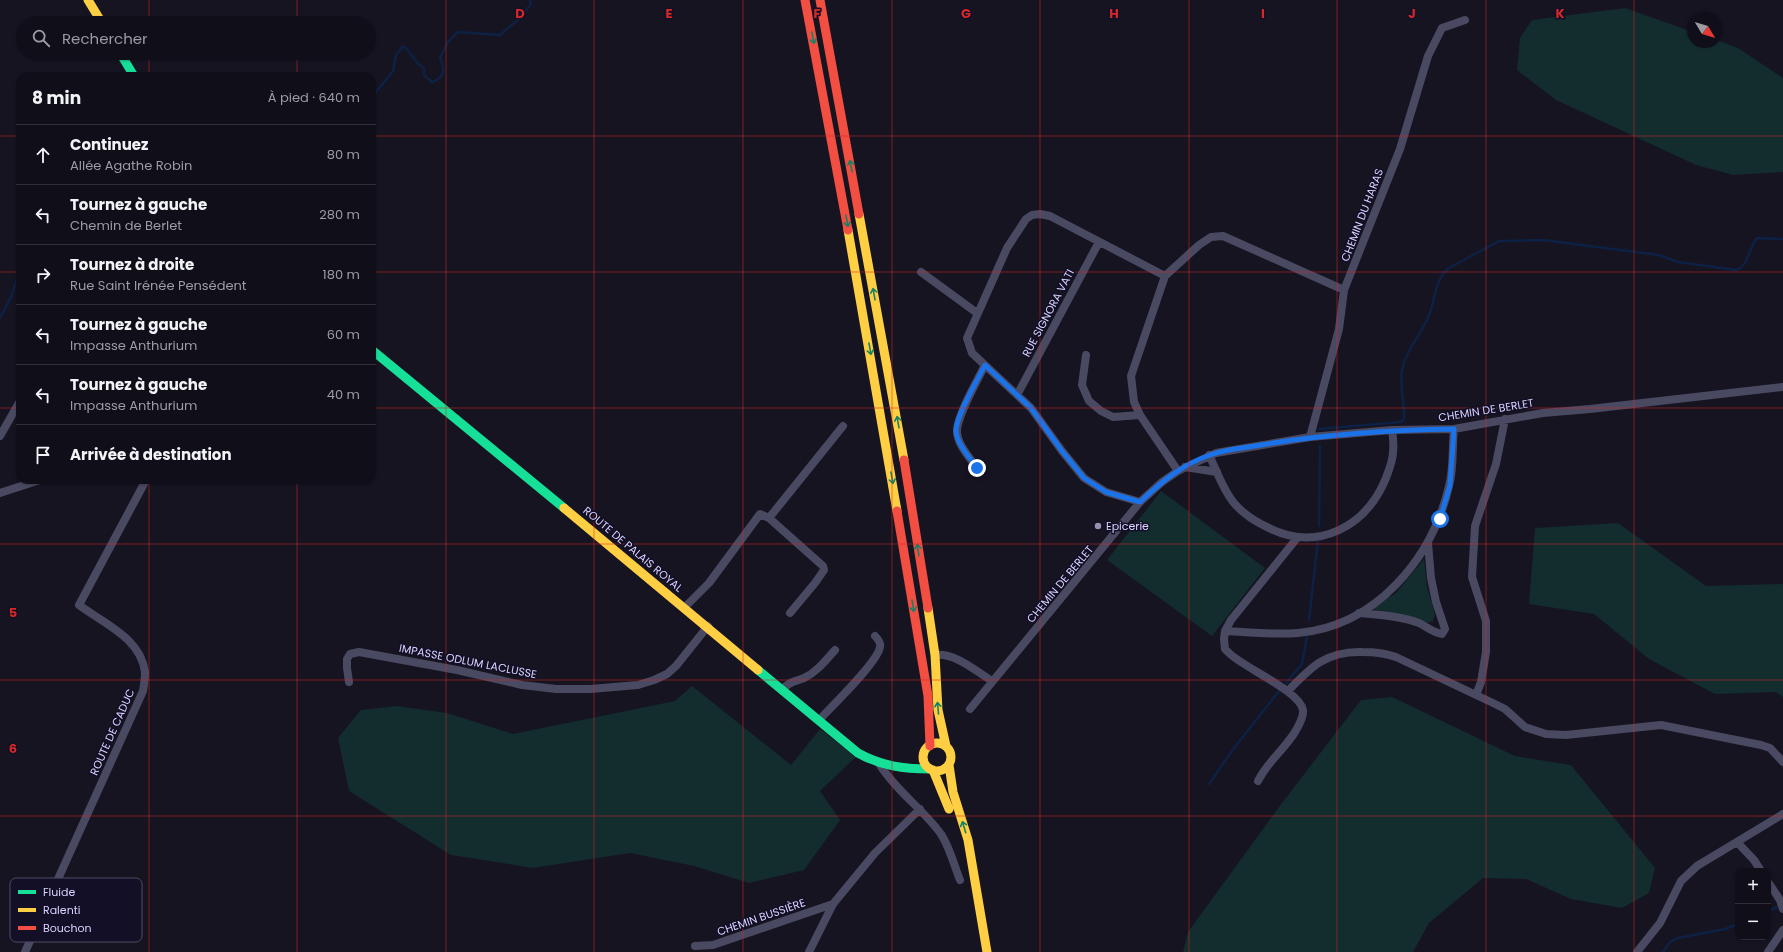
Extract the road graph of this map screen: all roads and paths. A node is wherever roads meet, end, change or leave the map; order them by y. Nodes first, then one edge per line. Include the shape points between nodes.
1 (88, 0) edge
2 (805, 0) edge
3 (820, 0) edge
4 (98, 16) edge
5 (1465, 20) dead end
6 (124, 60) edge
7 (132, 72) edge
8 (1098, 242) junction
9 (921, 272) dead end
10 (1165, 276) junction
11 (1344, 290) junction
12 (977, 313) junction
13 (376, 353) edge
14 (1086, 355) dead end
15 (985, 365) junction
16 (1783, 387) edge
17 (1017, 395) junction
18 (16, 408) edge
19 (1140, 415) junction
20 (1505, 419) junction
21 (842, 426) dead end
22 (1454, 429) junction
23 (1392, 430) junction
24 (0, 436) edge
25 (1310, 437) junction
26 (1209, 455) junction
27 (977, 468) dead end
28 (1182, 469) junction
29 (1217, 472) junction
30 (28, 484) edge
31 (144, 484) edge
32 (0, 493) edge
33 (1140, 502) junction
34 (769, 518) junction
35 (1297, 538) junction
36 (1428, 543) junction
37 (684, 608) junction
38 (790, 612) dead end
39 (1359, 613) junction
40 (708, 626) junction
41 (1225, 631) junction
42 (875, 636) dead end
43 (835, 650) dead end
44 (935, 655) junction
45 (992, 681) junction
46 (349, 682) dead end
47 (783, 689) junction
48 (1288, 691) junction
49 (927, 692) junction
50 (1476, 695) junction
51 (970, 709) dead end
52 (819, 720) junction
53 (930, 746) junction
54 (946, 746) junction
55 (924, 754) junction
56 (1783, 762) edge
57 (880, 765) junction
58 (948, 765) junction
59 (931, 770) junction
60 (1258, 781) dead end
61 (920, 810) junction
62 (1783, 814) edge
63 (1737, 842) junction
64 (1759, 868) edge
65 (59, 878) edge
66 (974, 879) junction
67 (960, 880) dead end
68 (1771, 886) edge
69 (833, 904) junction
70 (1783, 909) edge
71 (1783, 930) edge
72 (695, 946) dead end
73 (26, 949) edge
74 (34, 952) edge
75 (809, 952) edge
76 (988, 952) edge
77 (1637, 952) edge
78 (1768, 952) edge

1 - 4 main road
2 -> 49 main road via 874,370
44 -> 3 main road via 898,423
5 - 11 street, CHEMIN DU HARAS via 1442,28 1428,56 1400,150
6 - 7 main road
8 - 10 street
8 - 12 street via 1050,216 1032,215 1026,218 1007,248
8 - 17 street, RUE SIGNORA VATI
9 - 12 street
10 - 11 street via 1199,245 1211,237 1223,236
10 - 19 street via 1131,376 1134,402
11 - 25 street, CHEMIN DU HARAS via 1339,329
12 - 15 street via 967,338 972,353
13 - 37 main road, ROUTE DE PALAIS ROYAL
14 - 19 street via 1082,385 1089,401 1113,417
15 - 17 street
15 - 27 street via 956,431 959,441
16 - 20 street, CHEMIN DE BERLET
17 - 33 street via 1031,408 1084,478 1106,492
18 - 24 street
19 - 28 street
20 - 22 street, CHEMIN DE BERLET
20 - 50 street via 1496,464 1475,526 1472,577 1486,620 1486,652
21 - 34 street
22 - 23 street, CHEMIN DE BERLET
22 - 36 street via 1450,485 1440,519
23 - 25 street, CHEMIN DE BERLET
23 - 35 street via 1393,452 1390,468 1376,498 1363,515 1335,533
25 - 26 street, CHEMIN DE BERLET
26 - 28 street, CHEMIN DE BERLET
26 - 29 street
28 - 29 street
28 - 33 street, CHEMIN DE BERLET via 1162,482
29 - 35 street via 1231,498 1247,515 1279,533
30 - 32 street
31 - 65 street, ROUTE DE CADUC via 79,605 129,640 139,654 145,672 143,691
33 - 45 street, CHEMIN DE BERLET
34 - 37 street via 760,514 708,583
34 - 38 street via 823,566 824,570
35 - 41 street via 1240,607
36 - 39 street via 1399,583 1379,601
36 - 39 street via 1431,578 1445,629 1442,634 1420,624
37 - 40 main road, ROUTE DE PALAIS ROYAL
39 - 41 street via 1333,625 1299,633
40 - 46 street, IMPASSE ODLUM LACLUSSE via 667,674 638,685 590,689 522,685 359,652 350,654 347,659
40 - 47 main road, ROUTE DE PALAIS ROYAL
41 - 48 street via 1228,653
42 - 52 street via 880,644 876,656
43 - 47 street via 821,666 804,678 791,681
44 - 45 street via 944,654 955,658
44 - 49 main road via 928,662
54 -> 44 main road via 938,710
45 - 51 street, CHEMIN DE BERLET
47 - 52 main road, ROUTE DE PALAIS ROYAL
48 - 50 street via 1320,662 1341,653 1363,652 1388,654
48 - 60 street via 1303,708 1301,720 1290,740 1269,762
49 - 53 main road
50 - 56 street via 1506,709 1525,727 1546,734 1566,735 1661,725 1761,745 1770,748
52 - 57 main road, ROUTE DE PALAIS ROYAL via 858,753
53 - 54 main road
53 - 55 main road
54 - 58 main road via 951,754
55 - 57 main road via 902,764
55 - 59 main road via 925,764
57 - 59 main road, ROUTE DE PALAIS ROYAL
57 - 61 street via 895,787
58 - 59 main road via 942,770
66 -> 58 main road via 968,840 953,792
59 - 66 main road via 944,794
61 - 67 street via 941,835
61 - 69 street via 875,853
62 - 63 street
63 - 64 street
63 - 77 street via 1697,866 1682,880 1660,923
66 - 76 main road
68 - 70 street
69 - 72 street, CHEMIN BUSSIÈRE via 713,945
69 - 75 street
71 - 78 street
73 - 74 street

